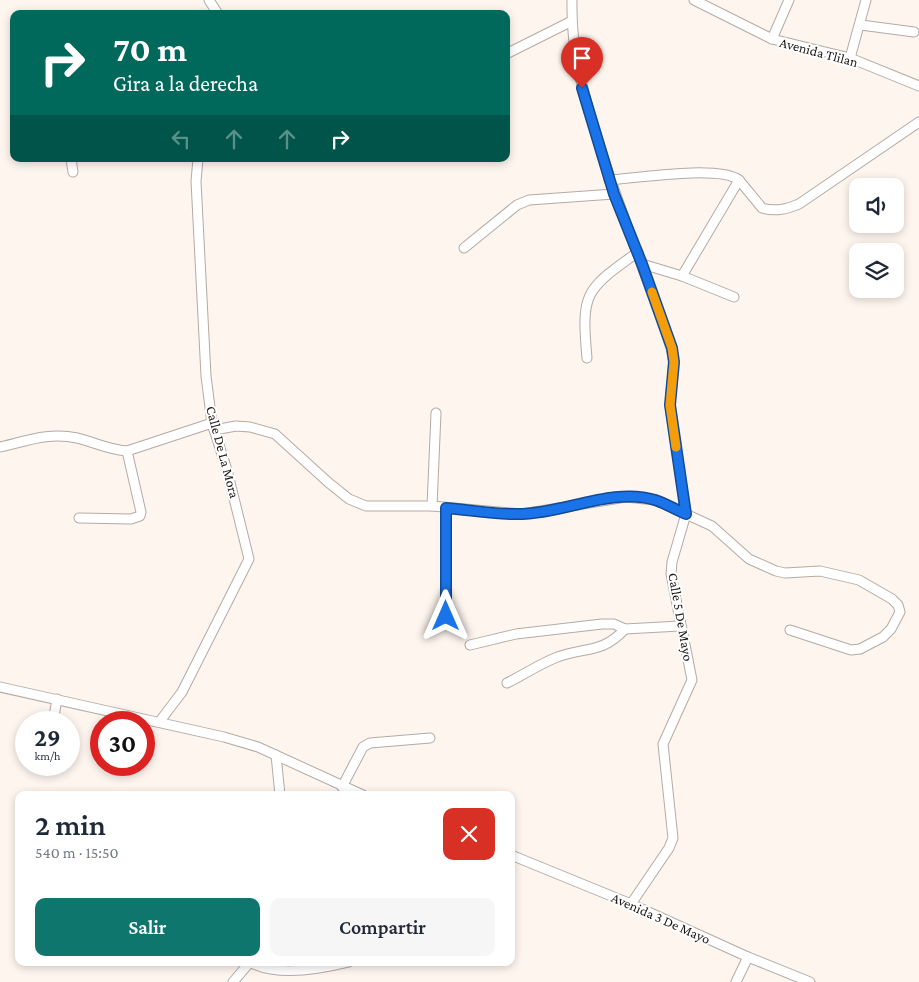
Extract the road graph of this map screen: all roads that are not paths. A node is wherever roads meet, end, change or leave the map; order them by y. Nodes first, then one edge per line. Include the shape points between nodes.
1 (572, 0) edge
2 (694, 0) edge
3 (789, 0) edge
4 (866, 0) edge
5 (572, 21) junction
6 (860, 25) junction
7 (914, 32) dead end
8 (772, 39) junction
9 (510, 52) edge
10 (850, 58) junction
11 (919, 86) edge
12 (919, 122) edge
13 (71, 162) edge
14 (198, 162) edge
15 (73, 172) dead end
16 (610, 180) junction
17 (739, 180) junction
18 (614, 194) junction
19 (464, 248) dead end
20 (638, 252) junction
21 (642, 264) junction
22 (682, 276) junction
23 (734, 297) dead end
24 (587, 358) dead end
25 (436, 413) dead end
26 (213, 426) junction
27 (0, 447) edge
28 (127, 451) junction
29 (432, 506) junction
30 (446, 508) junction
31 (686, 514) junction
32 (79, 518) dead end
33 (446, 616) dead end
34 (680, 626) junction
35 (625, 629) junction
36 (790, 630) dead end
37 (470, 645) dead end
38 (507, 684) dead end
39 (0, 687) edge
40 (57, 699) junction
41 (55, 711) edge
42 (160, 721) junction
43 (430, 738) dead end
44 (276, 755) junction
45 (342, 787) junction
46 (280, 791) edge
47 (352, 791) edge
48 (515, 857) edge
49 (631, 904) junction
50 (748, 957) junction
51 (247, 966) edge
52 (257, 966) edge
53 (319, 966) edge
54 (233, 982) edge
55 (736, 982) edge
56 (810, 982) edge

1 - 5 street, Calle 5 De Mayo
2 - 8 street, Avenida Tlilan
3 - 8 street
4 - 6 street
5 - 9 street
5 - 16 street, Calle 5 De Mayo via 574,53
6 - 7 street
6 - 10 street
8 - 10 street, Avenida Tlilan
10 - 11 street, Avenida Tlilan
12 - 17 street via 789,209 762,208
13 - 15 street
14 - 26 street, Calle De La Mora via 205,357
16 - 17 street via 714,172
16 - 18 street, Calle 5 De Mayo
17 - 22 street
18 - 19 street via 529,200 517,205
18 - 20 street, Calle 5 De Mayo
20 - 21 street, Calle 5 De Mayo
20 - 24 street via 606,276 588,296 585,322
21 - 22 street
21 - 31 street, Calle 5 De Mayo via 672,348 670,405
22 - 23 street
25 - 29 street
26 - 28 street
26 - 29 street via 250,427 275,434 329,483 360,505
26 - 42 street, Calle De La Mora via 249,559 182,692
27 - 28 street via 29,438 52,436
28 - 32 street via 140,516 131,520
29 - 30 street
30 - 31 street via 522,514 640,497
30 - 33 street
31 - 34 street, Calle 5 De Mayo via 671,574
31 - 36 street via 712,526 749,559 785,573 820,571 858,580 898,605 900,612 883,637 860,649 842,648
34 - 35 street
34 - 49 street, Calle 5 De Mayo via 692,680 664,744 673,838
35 - 37 street via 614,624 602,624 516,634
35 - 38 street via 604,646 557,657
39 - 40 street
40 - 41 street
40 - 42 street
42 - 44 street via 224,737
43 - 45 street via 370,743 363,747
44 - 45 street
44 - 46 street
45 - 47 street
48 - 49 street, Avenida 3 De Mayo
49 - 50 street, Avenida 3 De Mayo
50 - 55 street
50 - 56 street, Avenida 3 De Mayo
51 - 54 street
52 - 53 street via 281,971

